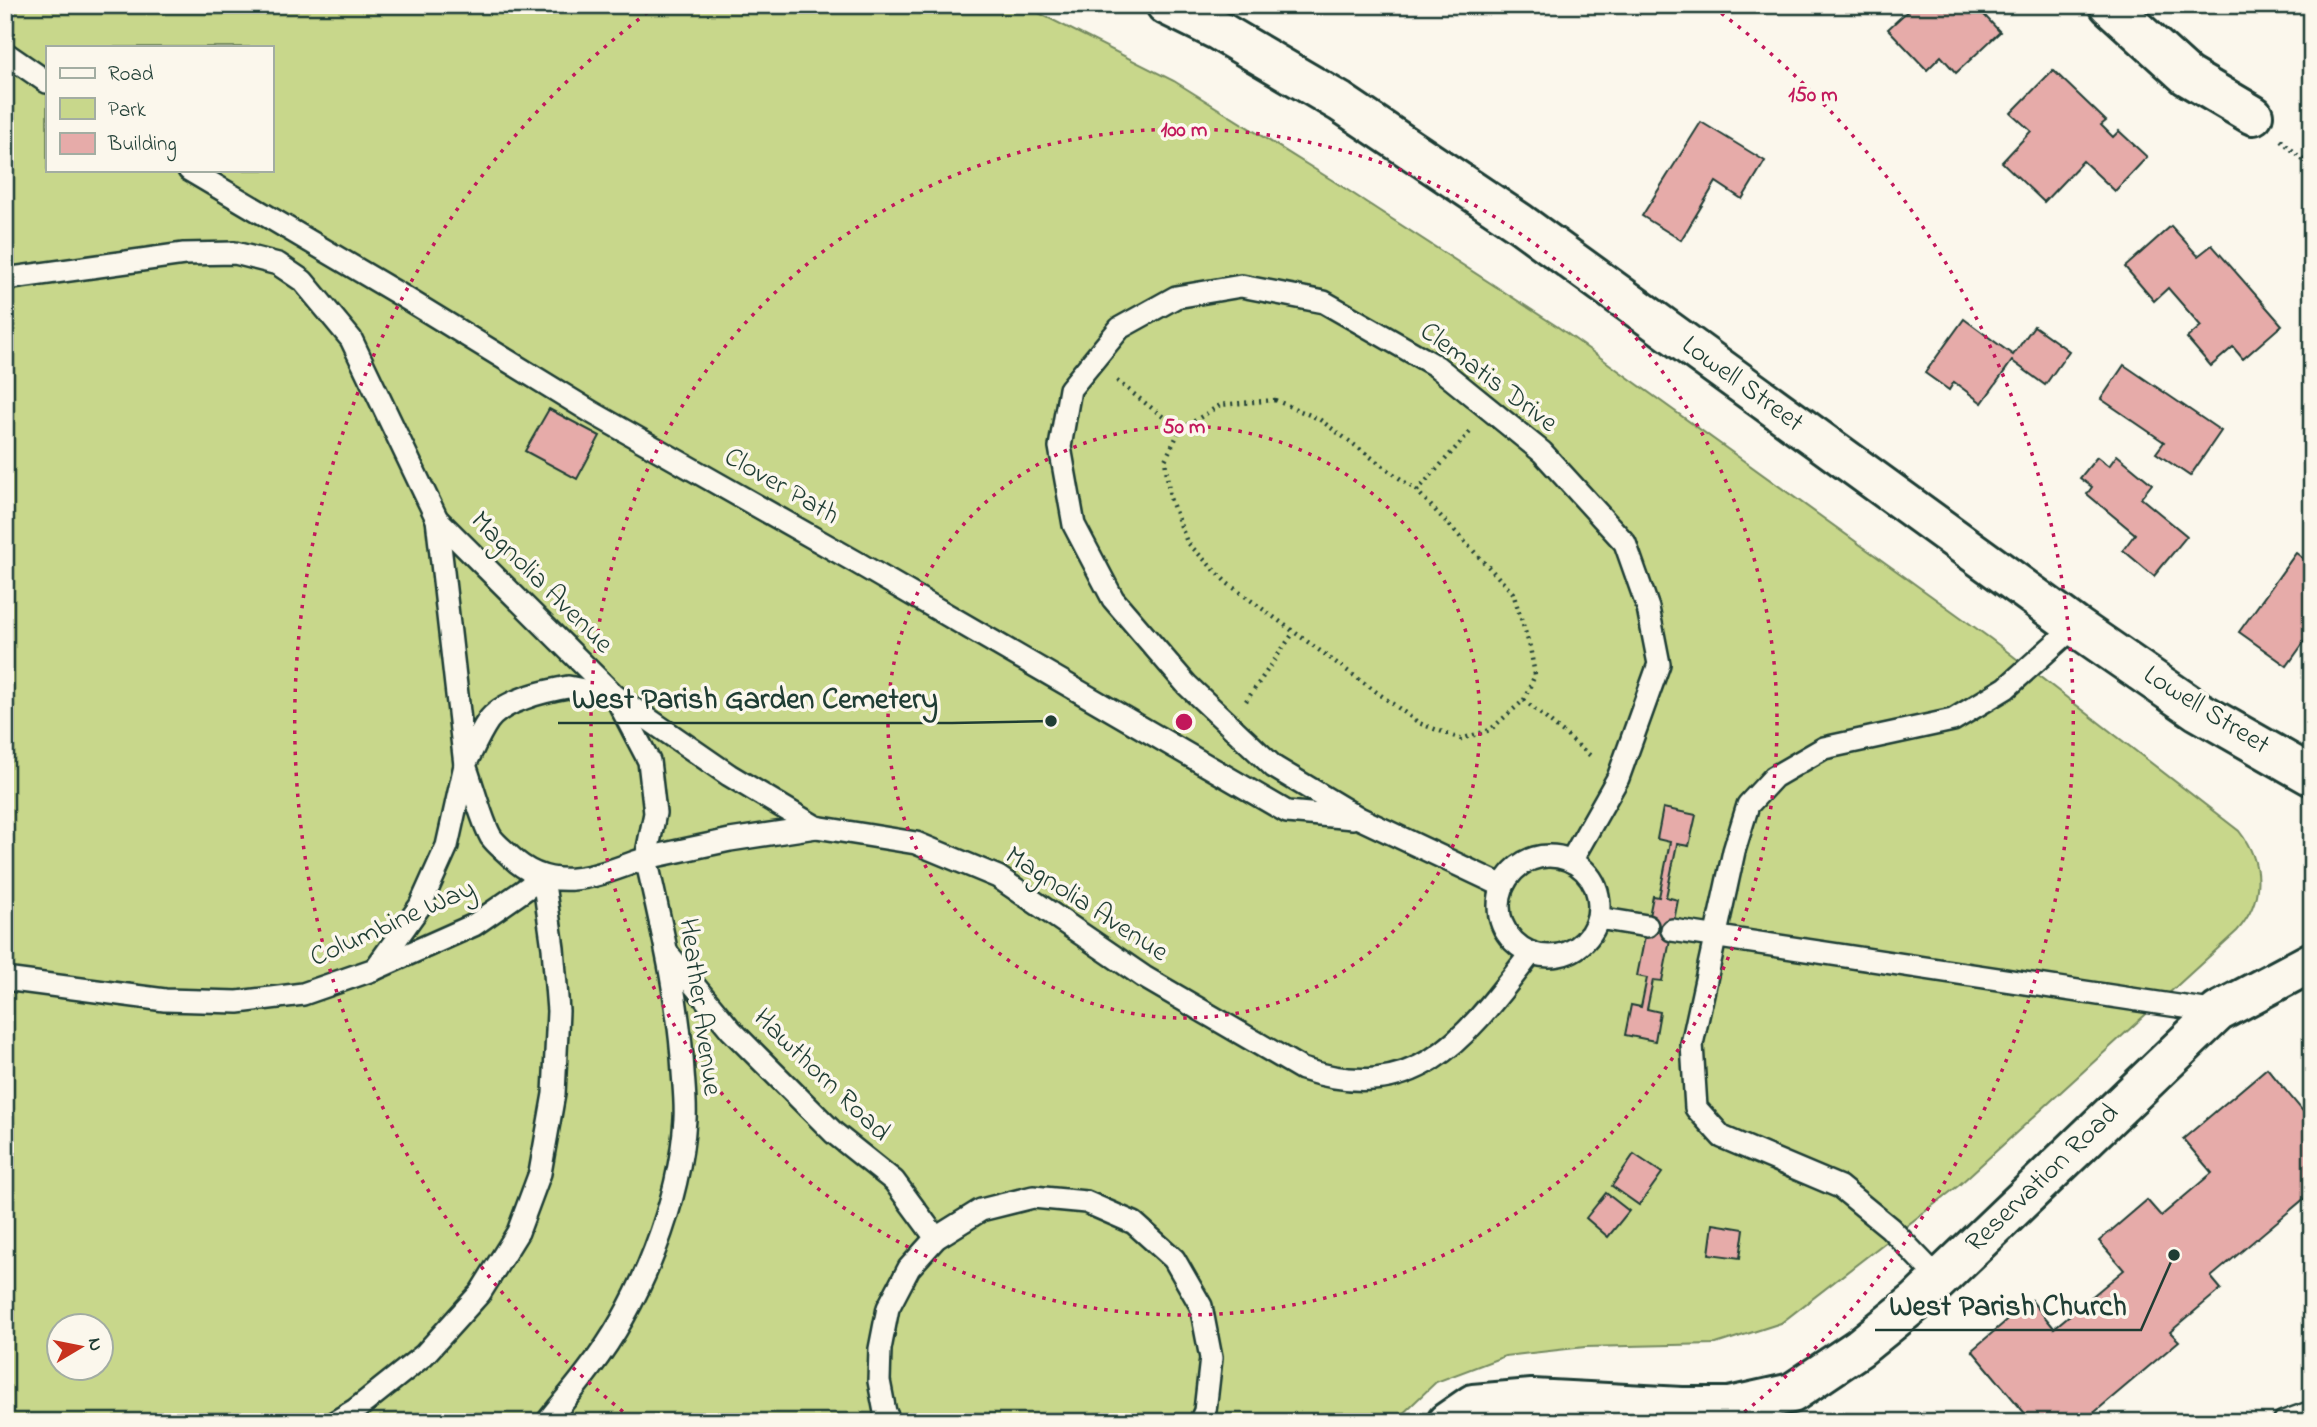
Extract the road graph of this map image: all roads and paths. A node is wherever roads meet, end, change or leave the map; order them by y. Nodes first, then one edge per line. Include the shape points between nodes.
1 (1166, 5) edge
2 (2109, 5) edge
3 (5, 53) edge
4 (46, 81) edge
5 (2253, 115) dead end
6 (191, 172) edge
7 (5, 279) edge
8 (1093, 361) junction
9 (1489, 410) junction
10 (1180, 430) junction
11 (1417, 491) junction
12 (437, 519) junction
13 (2075, 626) junction
14 (1294, 632) junction
15 (615, 696) junction
16 (1524, 700) junction
17 (1229, 725) junction
18 (465, 765) junction
19 (2312, 776) edge
20 (1618, 778) junction
21 (1359, 818) junction
22 (816, 827) junction
23 (646, 858) junction
24 (1572, 861) junction
25 (543, 877) junction
26 (1503, 886) junction
27 (1598, 918) junction
28 (1647, 926) dead end
29 (1672, 930) dead end
30 (1717, 938) junction
31 (1531, 953) junction
32 (668, 954) junction
33 (2312, 962) edge
34 (375, 969) junction
35 (5, 979) edge
36 (2218, 1012) junction
37 (936, 1238) junction
38 (1939, 1279) junction
39 (2312, 1412) edge
40 (887, 1418) edge
41 (335, 1422) edge
42 (547, 1422) edge
43 (1200, 1422) edge
44 (1447, 1422) edge
45 (2284, 1422) edge

1 - 13 main road, Lowell Street via 1340,102 1520,223
2 - 5 main road via 2187,76
3 - 4 lane
6 - 21 lane, Clover Path via 593,413 1286,812
7 - 12 lane, Magnolia Avenue via 184,254 235,253 278,264 303,282 351,339
8 - 9 lane, Clematis Drive via 1120,328 1176,297 1241,286 1324,302 1436,366
8 - 10 path
8 - 17 lane, Clematis Drive via 1070,389 1060,447 1074,525 1113,599 1186,685
9 - 11 path
9 - 20 lane, Clematis Drive via 1542,452 1625,543 1648,608 1659,664
10 - 11 path via 1220,405 1275,400 1319,419
10 - 14 path via 1165,460 1170,498 1187,542 1227,583
11 - 16 path via 1513,593 1535,675
12 - 15 lane, Magnolia Avenue
12 - 18 lane
13 - 19 main road, Lowell Street via 2198,711
13 - 30 lane via 2007,688 1953,720 1825,748 1774,776 1748,805
14 - 16 path via 1419,723 1461,739 1490,730
14 - 17 path
15 - 18 lane via 568,687 514,703 489,719
15 - 22 lane, Magnolia Avenue via 729,775
15 - 23 lane via 649,761 655,813
16 - 20 path
17 - 21 lane, Clematis Drive via 1274,767
18 - 25 lane via 491,836 522,867
18 - 34 lane via 442,858 420,906
20 - 24 lane, Clematis Drive
21 - 26 lane, Clematis Drive
22 - 23 lane
22 - 31 lane, Magnolia Avenue via 916,843 998,877 1144,977 1291,1063 1331,1078 1358,1081 1416,1070 1481,1018
23 - 25 lane via 599,875 566,880
23 - 32 lane, Heather Avenue
24 - 26 lane via 1556,856 1532,860 1512,873
24 - 27 lane via 1594,885
25 - 34 lane, Columbine Way via 474,925
25 - 41 lane via 558,1011 554,1094 540,1173 518,1232 480,1293 424,1355
26 - 31 lane via 1500,918 1517,945
27 - 28 lane
27 - 31 lane via 1580,947 1548,957
29 - 30 lane
30 - 36 lane
30 - 38 lane via 1692,1044 1696,1108 1723,1137 1840,1188 1890,1228
32 - 37 lane, Hawthorn Road via 731,1030 834,1133 894,1181
32 - 42 lane, Heather Avenue via 682,1049 686,1118 677,1180 655,1252 622,1317 592,1367
33 - 36 main road, Reservation Road
34 - 35 lane, Columbine Way via 303,994 238,1002 165,1000
36 - 38 main road, Reservation Road
37 - 40 lane via 909,1268 888,1308 879,1381
37 - 43 lane via 981,1210 1033,1198 1086,1202 1134,1223 1174,1259 1201,1306 1211,1358
38 - 44 main road, Reservation Road via 1858,1348 1792,1393 1729,1407 1532,1399 1472,1404
39 - 45 lane

